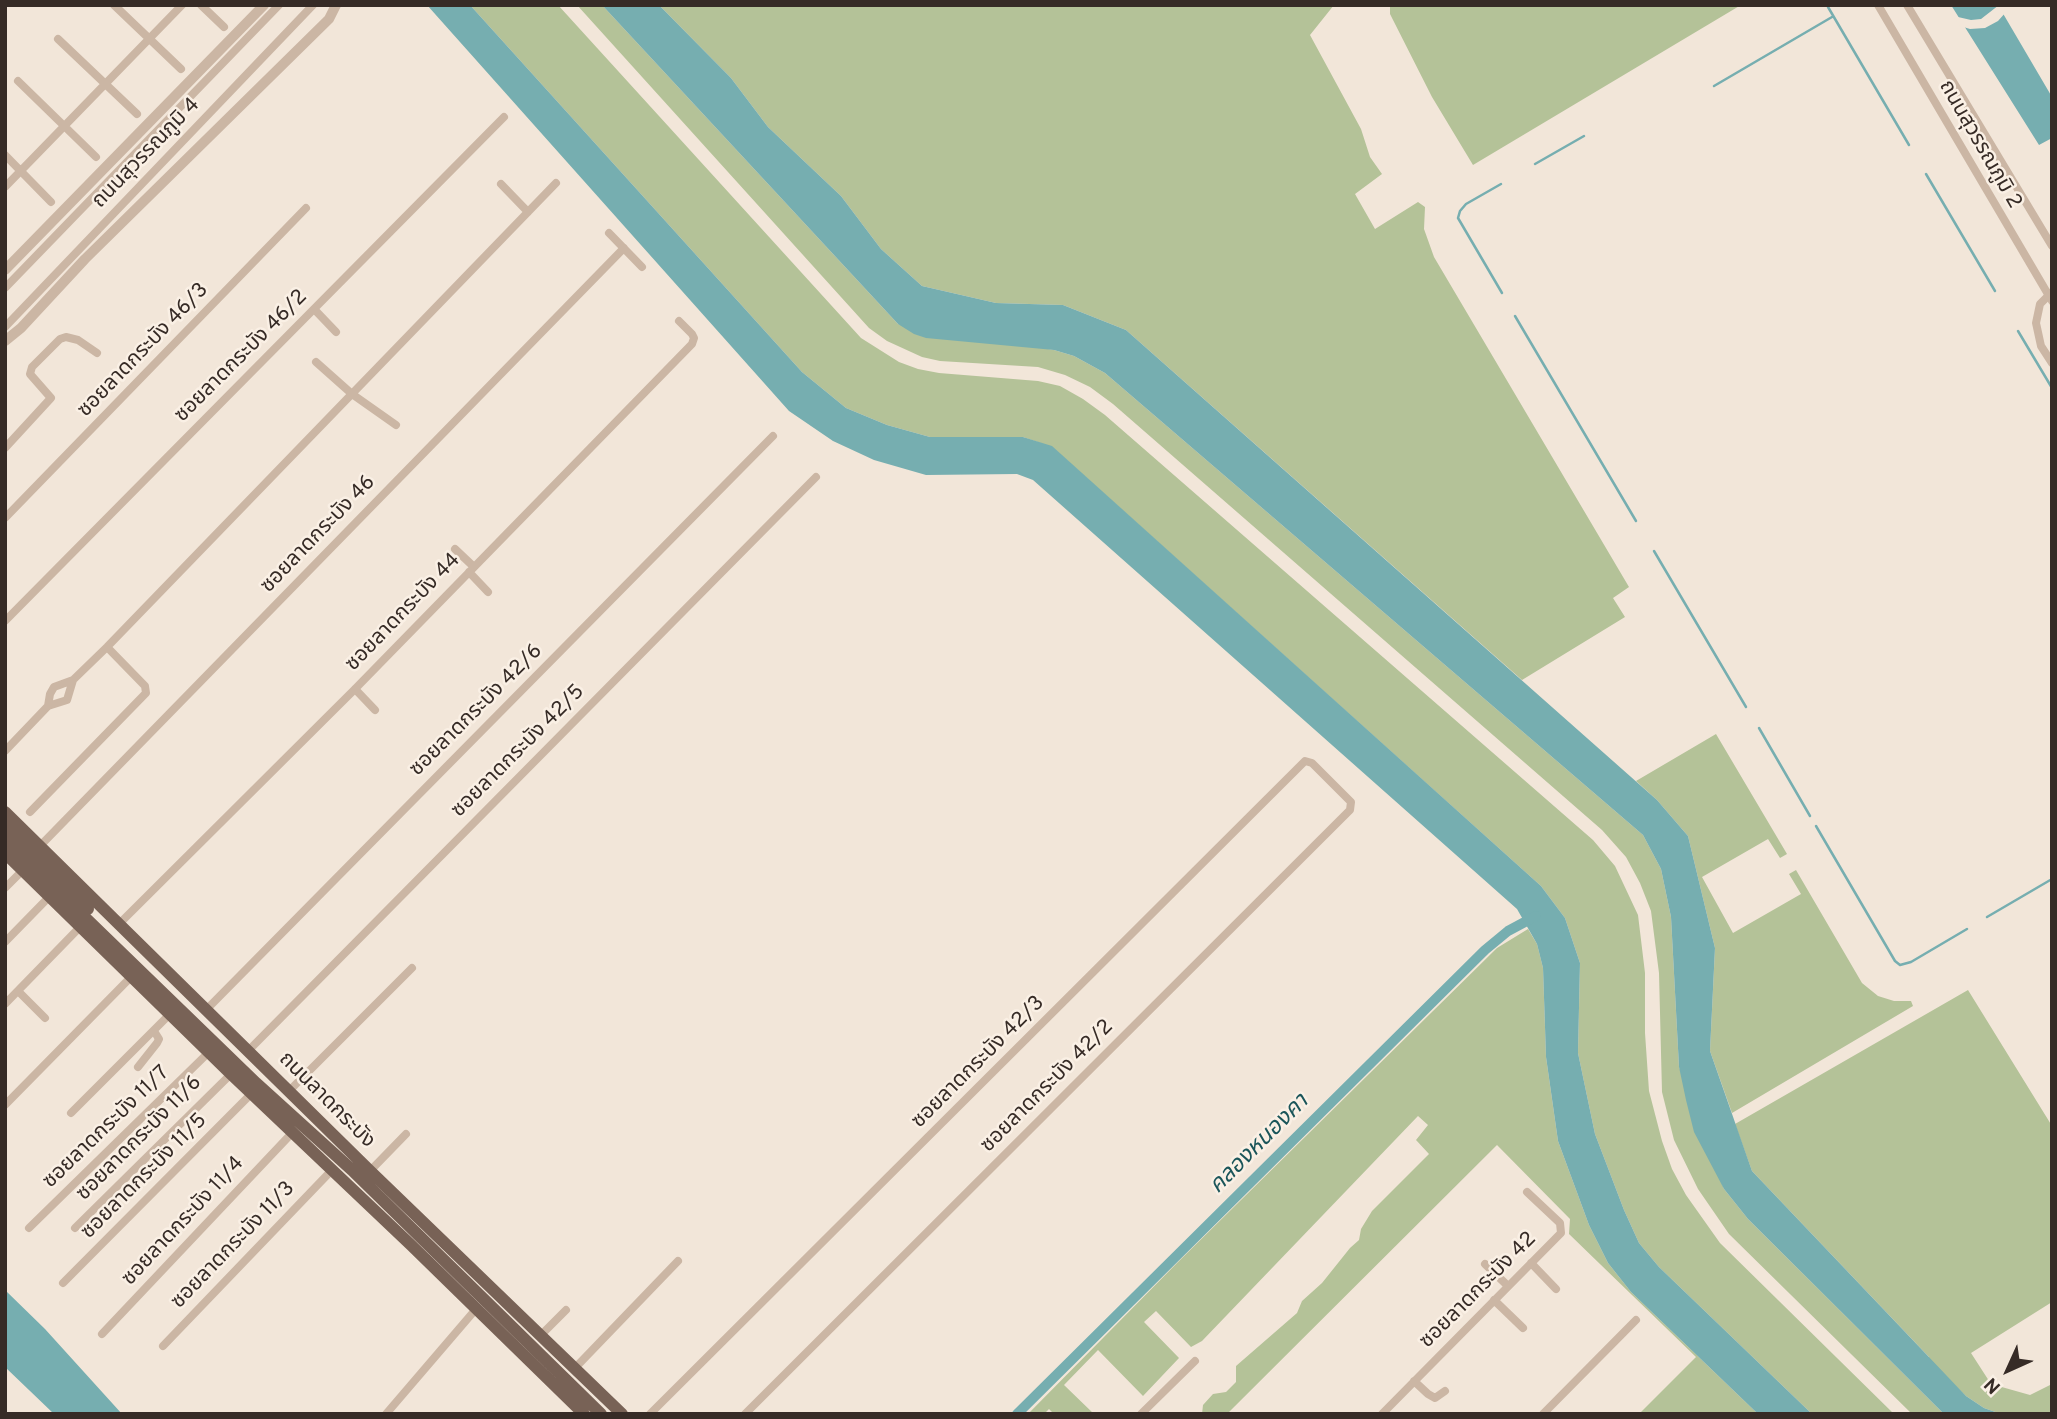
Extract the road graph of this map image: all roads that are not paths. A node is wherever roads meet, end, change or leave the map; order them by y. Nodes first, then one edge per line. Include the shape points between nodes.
1 (114, 5) edge
2 (183, 5) edge
3 (201, 5) edge
4 (264, 5) edge
5 (279, 5) edge
6 (313, 5) edge
7 (336, 5) edge
8 (1878, 5) edge
9 (1907, 5) edge
10 (224, 27) dead end
11 (58, 39) dead end
12 (149, 39) junction
13 (181, 69) dead end
14 (18, 81) dead end
15 (106, 85) junction
16 (137, 114) dead end
17 (504, 117) dead end
18 (66, 127) junction
19 (5, 155) edge
20 (96, 157) dead end
21 (21, 171) junction
22 (556, 183) dead end
23 (500, 184) dead end
24 (5, 187) edge
25 (51, 202) dead end
26 (306, 208) dead end
27 (528, 212) junction
28 (609, 233) dead end
29 (2052, 246) edge
30 (624, 248) junction
31 (642, 267) dead end
32 (5, 270) edge
33 (5, 288) edge
34 (2052, 292) edge
35 (2052, 302) edge
36 (314, 309) junction
37 (679, 321) dead end
38 (5, 327) edge
39 (336, 332) dead end
40 (5, 341) edge
41 (97, 353) dead end
42 (316, 362) dead end
43 (2052, 363) edge
44 (352, 394) junction
45 (397, 425) dead end
46 (773, 436) dead end
47 (5, 448) edge
48 (816, 477) dead end
49 (5, 518) edge
50 (455, 549) dead end
51 (471, 569) junction
52 (488, 592) dead end
53 (5, 621) edge
54 (107, 647) junction
55 (73, 680) junction
56 (355, 689) junction
57 (48, 706) junction
58 (375, 710) dead end
59 (5, 751) edge
60 (1331, 783) joint
61 (5, 812) edge
62 (30, 812) dead end
63 (5, 825) edge
64 (5, 840) edge
65 (39, 847) junction
66 (5, 853) edge
67 (23, 870) junction
68 (5, 888) edge
69 (49, 897) junction
70 (118, 925) junction
71 (80, 927) junction
72 (5, 942) edge
73 (412, 968) dead end
74 (131, 977) junction
75 (18, 991) junction
76 (5, 1004) edge
77 (206, 1010) junction
78 (169, 1015) junction
79 (46, 1018) dead end
80 (154, 1031) junction
81 (248, 1051) junction
82 (208, 1053) junction
83 (138, 1067) dead end
84 (231, 1074) junction
85 (289, 1091) junction
86 (251, 1094) junction
87 (5, 1105) edge
88 (71, 1113) dead end
89 (292, 1133) junction
90 (406, 1134) dead end
91 (354, 1156) junction
92 (331, 1171) junction
93 (370, 1171) junction
94 (1527, 1192) dead end
95 (29, 1228) dead end
96 (75, 1228) dead end
97 (678, 1261) dead end
98 (1531, 1263) junction
99 (1485, 1264) dead end
100 (63, 1283) dead end
101 (1508, 1286) junction
102 (1556, 1289) dead end
103 (1494, 1300) junction
104 (477, 1309) junction
105 (566, 1310) dead end
106 (1636, 1320) dead end
107 (1522, 1328) dead end
108 (102, 1334) dead end
109 (541, 1335) junction
110 (163, 1346) dead end
111 (1195, 1361) dead end
112 (575, 1368) junction
113 (1414, 1381) junction
114 (1445, 1391) dead end
115 (576, 1411) edge
116 (386, 1414) edge
117 (601, 1414) edge
118 (622, 1414) edge
119 (650, 1414) edge
120 (745, 1414) edge
121 (1141, 1414) edge
122 (1381, 1414) edge
123 (1543, 1414) edge

1 - 12 street
2 - 12 street
3 - 10 street
4 - 32 street
5 - 33 street, ถนนสุวรรณภูมิ 4
6 - 38 street, ถนนสุวรรณภูมิ 4
7 - 40 street via 329,19
8 - 35 street, ถนนสุวรรณภูมิ 2
9 - 29 street, ถนนสุวรรณภูมิ 2
11 - 15 street
12 - 13 street
12 - 15 street
14 - 18 street
15 - 16 street
15 - 18 street
17 - 36 street, ซอยลาดกระบัง 46/2
18 - 20 street
18 - 21 street
19 - 21 street
21 - 24 street
21 - 25 street
22 - 27 street
23 - 27 street
26 - 49 street, ซอยลาดกระบัง 46/3
27 - 44 street
28 - 30 street
30 - 31 street
30 - 65 street, ซอยลาดกระบัง 46
34 - 43 street, bridge via 2040,304 2036,323 2041,346
36 - 39 street
36 - 53 street, ซอยลาดกระบัง 46/2
37 - 51 street, ซอยลาดกระบัง 44 via 692,334 692,344
41 - 47 street via 66,337 32,367 30,374 50,402
42 - 44 street
44 - 45 street
44 - 54 street
46 - 77 street, ซอยลาดกระบัง 42/6
48 - 81 street, ซอยลาดกระบัง 42/5
50 - 51 street
51 - 52 street
51 - 56 street, ซอยลาดกระบัง 44
54 - 55 street
54 - 62 street via 146,692
55 - 57 street via 54,687
55 - 57 street via 67,700
56 - 58 street
56 - 70 street, ซอยลาดกระบัง 44
57 - 59 street
60 - 119 street, ซอยลาดกระบัง 42/3 via 1305,761
60 - 120 street, ซอยลาดกระบัง 42/2 via 1351,802 1350,810
61 - 65 main road, ถนนลาดกระบัง
63 - 91 main road via 273,1090 323,1136
64 - 117 main road
65 - 70 main road, ถนนลาดกระบัง
66 - 67 main road
67 - 68 street
67 - 69 main road
69 - 71 main road
69 - 72 street
70 - 77 main road, ถนนลาดกระบัง
71 - 74 main road
71 - 75 street
73 - 85 street
74 - 78 main road
74 - 87 street
75 - 76 street
75 - 79 street
77 - 81 main road, ถนนลาดกระบัง
78 - 80 street
78 - 82 main road
80 - 83 street via 157,1043
80 - 88 street
81 - 85 main road, ถนนลาดกระบัง
82 - 84 main road
82 - 95 street, ซอยลาดกระบัง 11/7
84 - 86 main road
84 - 96 street, ซอยลาดกระบัง 11/6
85 - 91 main road, ถนนลาดกระบัง
86 - 89 main road
86 - 100 street, ซอยลาดกระบัง 11/5
89 - 92 main road
89 - 108 street, ซอยลาดกระบัง 11/4
90 - 93 street
91 - 93 main road, ถนนลาดกระบัง
92 - 104 main road
92 - 110 street, ซอยลาดกระบัง 11/3
93 - 109 main road, ถนนลาดกระบัง
94 - 98 street, ซอยลาดกระบัง 42 via 1562,1230
97 - 112 street
98 - 101 street, ซอยลาดกระบัง 42
98 - 102 street
99 - 101 street
101 - 103 street, ซอยลาดกระบัง 42
103 - 107 street
103 - 113 street, ซอยลาดกระบัง 42
104 - 115 main road
104 - 116 street
105 - 109 street
106 - 123 street
109 - 112 main road, ถนนลาดกระบัง
111 - 121 street
112 - 118 main road, ถนนลาดกระบัง
113 - 114 street via 1435,1398
113 - 122 street, ซอยลาดกระบัง 42

